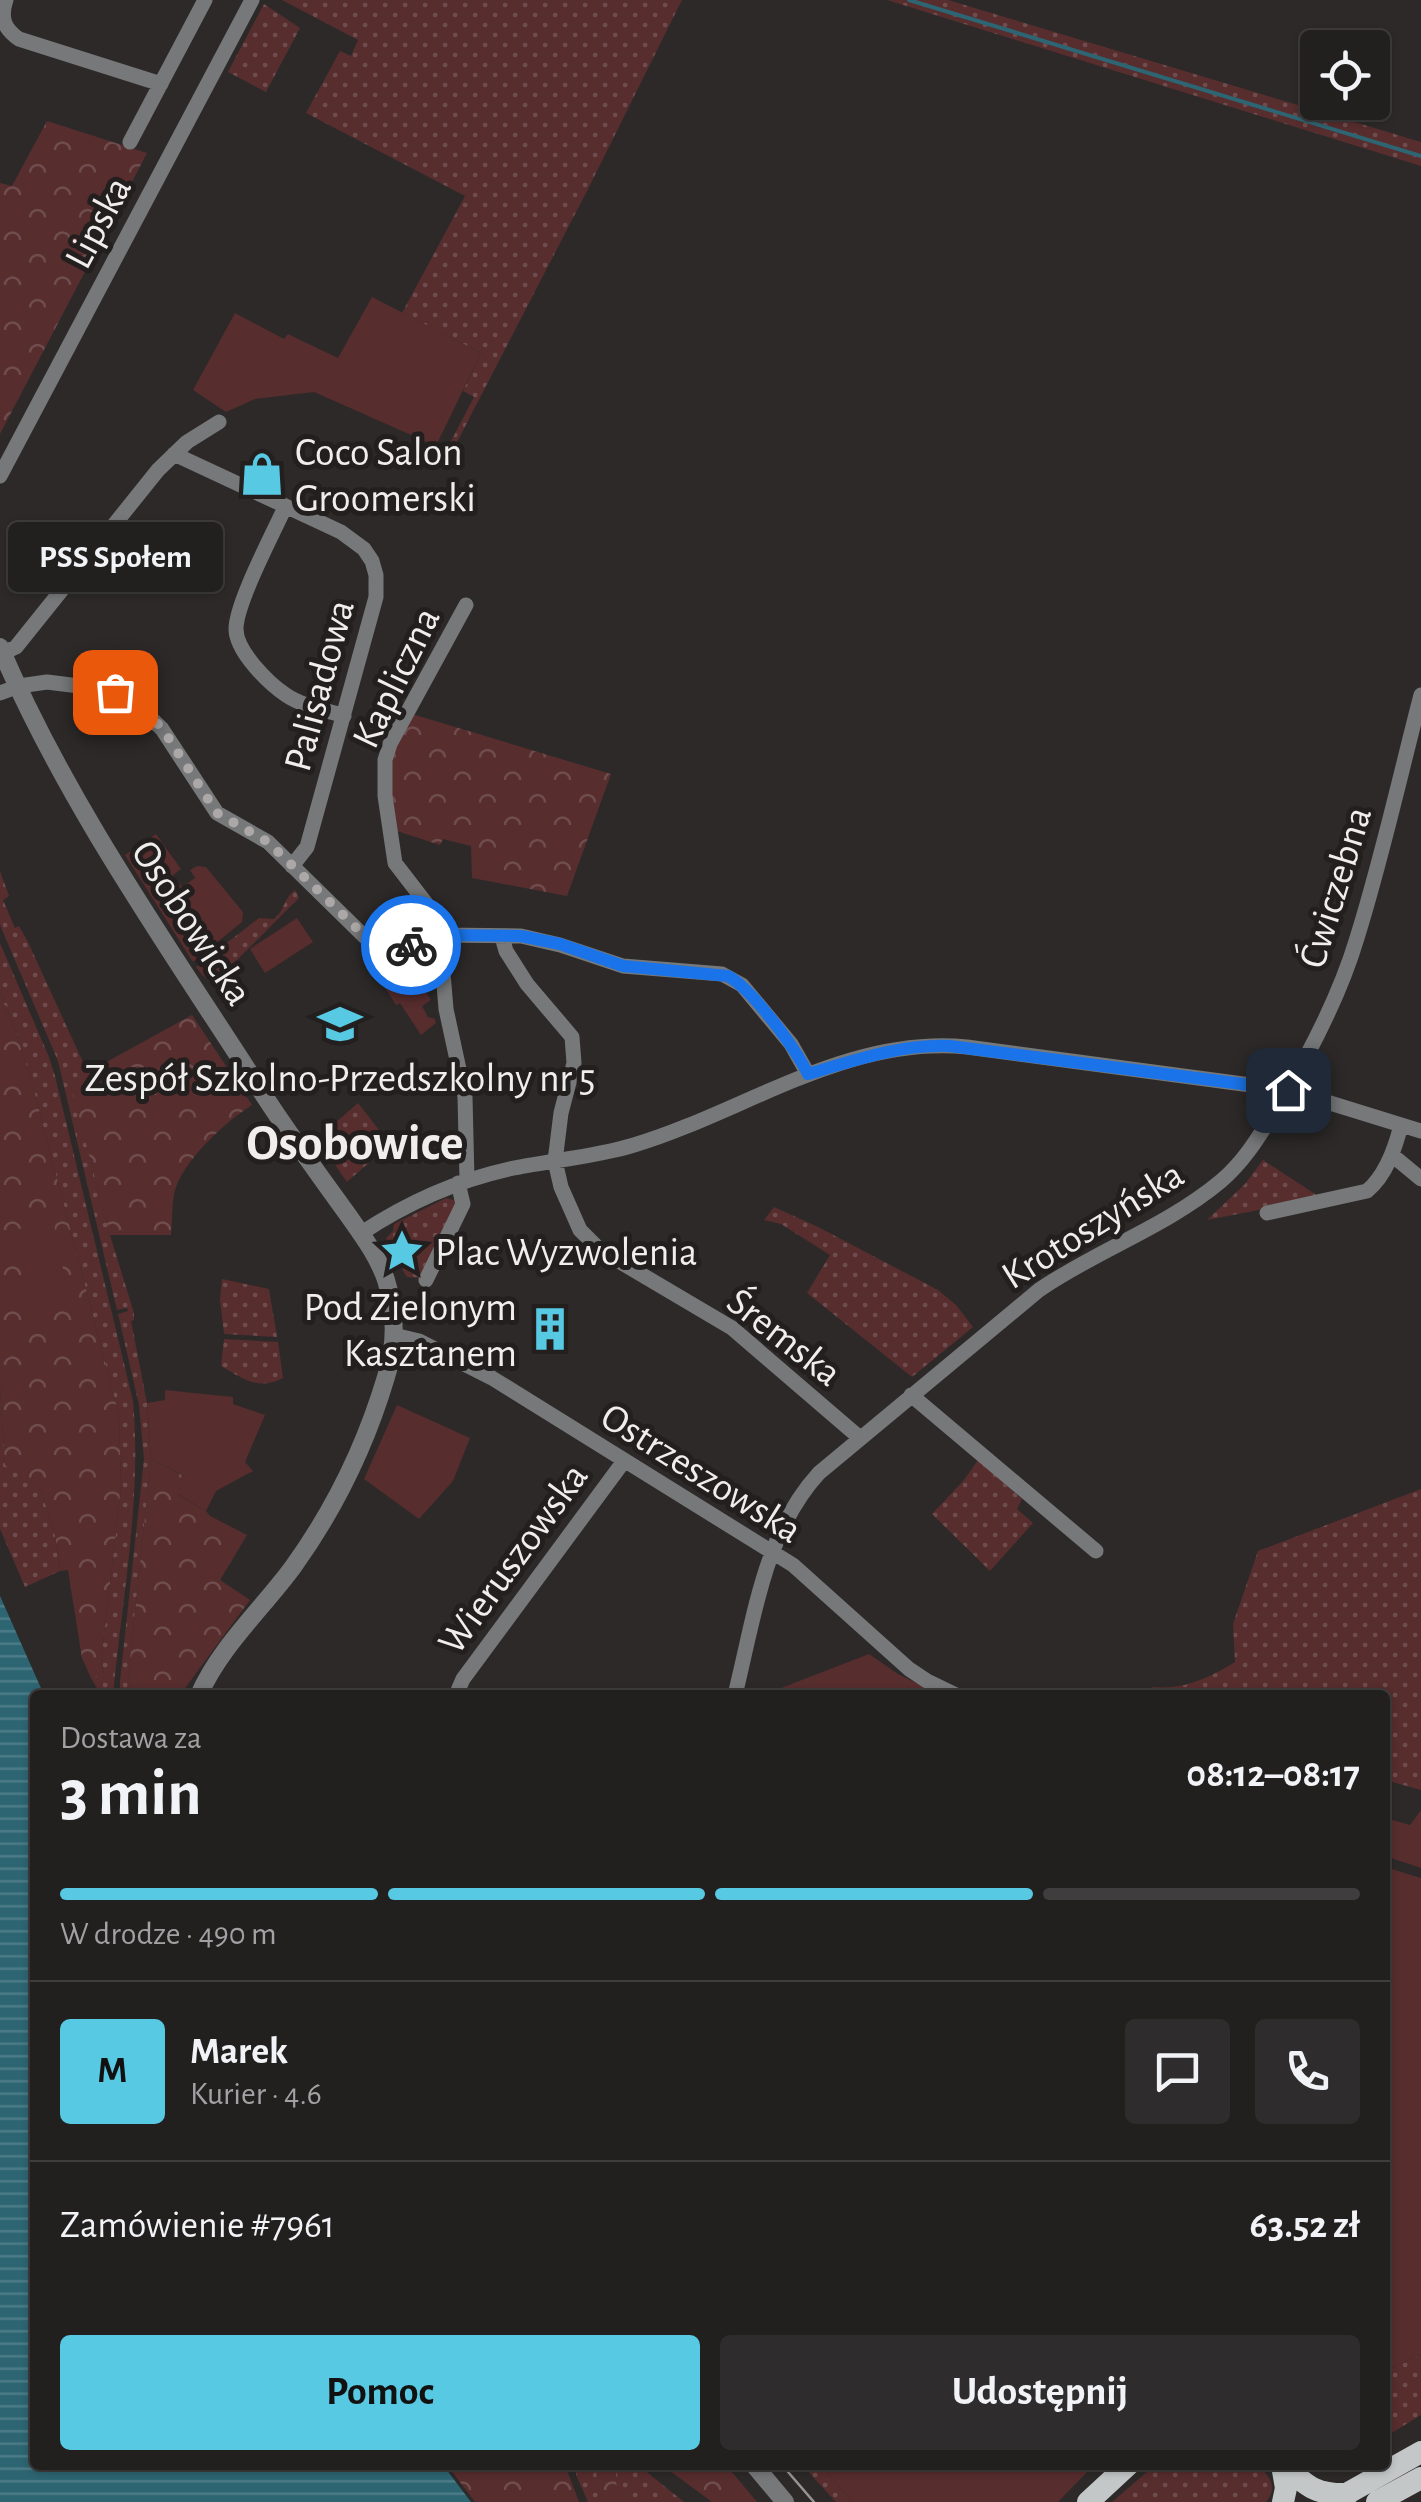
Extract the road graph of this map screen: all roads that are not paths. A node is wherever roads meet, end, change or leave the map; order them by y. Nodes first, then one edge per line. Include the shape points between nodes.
1 (6, 0) edge
2 (204, 0) edge
3 (252, 0) edge
4 (161, 84) junction
5 (130, 142) dead end
6 (218, 422) dead end
7 (174, 454) junction
8 (0, 476) edge
9 (285, 507) junction
10 (466, 605) dead end
11 (1, 650) edge
12 (19, 686) junction
13 (0, 693) edge
14 (1421, 695) edge
15 (344, 716) junction
16 (292, 866) junction
17 (440, 935) junction
18 (502, 937) junction
19 (808, 1074) junction
20 (1288, 1090) junction
21 (1401, 1125) junction
22 (1421, 1131) edge
23 (1392, 1155) junction
24 (555, 1161) junction
25 (1421, 1179) edge
26 (462, 1181) junction
27 (1267, 1213) dead end
28 (360, 1234) junction
29 (426, 1280) dead end
30 (394, 1335) junction
31 (911, 1395) junction
32 (860, 1438) junction
33 (624, 1461) junction
34 (771, 1552) junction
35 (1096, 1552) dead end
36 (202, 1690) edge
37 (458, 1690) edge
38 (736, 1690) edge
39 (946, 1690) edge
40 (1421, 2452) edge
41 (758, 2470) edge
42 (1123, 2470) edge
43 (1283, 2470) edge
44 (1288, 2470) edge
45 (1389, 2470) edge
46 (1390, 2470) edge
47 (1421, 2478) edge
48 (781, 2497) edge
49 (1340, 2498) edge
50 (796, 2502) edge
51 (1088, 2502) edge
52 (1283, 2502) edge
53 (1377, 2502) edge

1 - 4 street via 3,22 19,39
2 - 4 street
3 - 8 street, Lipska
4 - 5 street
6 - 7 street
7 - 9 street, Palisadowa
7 - 11 street via 16,647
9 - 15 street, Palisadowa via 354,540 375,568 376,596
9 - 15 street via 240,608 238,640 288,697
10 - 17 street, Kapliczna via 390,744 383,780 395,863 435,915
11 - 12 street, Osobowicka
12 - 13 street
12 - 16 street via 92,687 136,703 162,728 217,813 268,842
12 - 28 street, Osobowicka via 111,860
14 - 20 street, Ćwiczebna via 1357,938
15 - 16 street, Palisadowa via 307,848
16 - 17 street via 379,945 400,948
17 - 18 street
17 - 26 street, Kapliczna via 446,1010 465,1097
18 - 19 street via 540,940 623,966 728,976 791,1044
18 - 24 street via 527,984 573,1042
19 - 20 street via 883,1052 950,1046
19 - 24 street via 649,1140
20 - 21 street
20 - 31 street, Krotoszyńska via 1241,1162 1171,1225 1090,1258 1038,1290
21 - 22 street
21 - 23 street
23 - 25 street
23 - 27 street via 1367,1191
24 - 26 street
24 - 32 street, Śremska via 560,1187 590,1242 732,1328
26 - 28 street
26 - 29 street via 463,1204
28 - 30 street, Osobowicka via 386,1281
30 - 33 street, Ostrzeszowska via 471,1366
30 - 36 street, Osobowicka via 383,1388 339,1493
31 - 32 street, Krotoszyńska
31 - 35 street
32 - 34 street, Krotoszyńska via 807,1486
33 - 34 street, Ostrzeszowska
33 - 37 street, Wieruszowska
34 - 38 street, Krotoszyńska
34 - 39 street, Ostrzeszowska via 909,1669
40 - 46 main road
41 - 48 street
42 - 51 main road
43 - 52 main road
44 - 49 main road via 1314,2490
45 - 49 main road
47 - 53 main road
48 - 50 street

